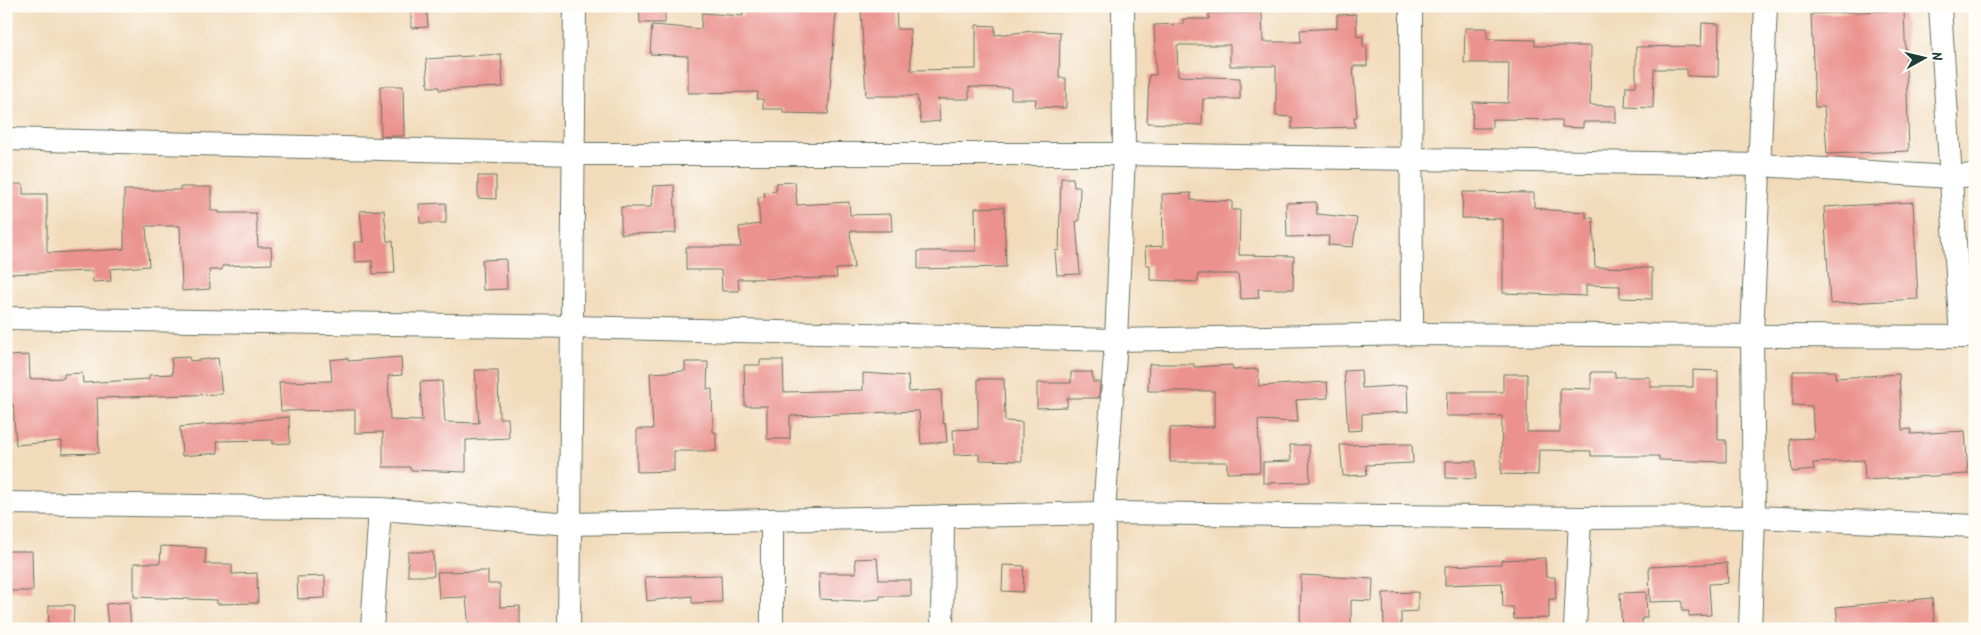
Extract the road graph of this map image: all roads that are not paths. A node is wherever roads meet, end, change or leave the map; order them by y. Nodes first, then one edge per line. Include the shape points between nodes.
1 (575, 6) edge
2 (1123, 6) edge
3 (1411, 6) edge
4 (1766, 6) edge
5 (1940, 6) edge
6 (6, 139) edge
7 (574, 154) junction
8 (1124, 154) junction
9 (1412, 159) junction
10 (1760, 165) junction
11 (1975, 175) edge
12 (1950, 177) junction
13 (6, 318) edge
14 (573, 327) junction
15 (1412, 334) junction
16 (1752, 335) junction
17 (1968, 337) edge
18 (1116, 340) junction
19 (6, 503) edge
20 (380, 509) junction
21 (1104, 513) junction
22 (943, 516) junction
23 (1754, 517) junction
24 (1580, 518) junction
25 (772, 521) junction
26 (570, 524) junction
27 (1975, 526) edge
28 (372, 629) edge
29 (568, 629) edge
30 (772, 629) edge
31 (942, 629) edge
32 (1103, 629) edge
33 (1575, 629) edge
34 (1750, 629) edge

1 - 7 street
2 - 8 street
3 - 9 street
4 - 10 street
5 - 12 street
6 - 7 street
7 - 8 street
7 - 14 street
8 - 9 street
8 - 18 street
9 - 10 street
9 - 15 street
10 - 12 street
10 - 16 street
11 - 12 street
12 - 17 street
13 - 14 street
14 - 18 street
14 - 26 street
15 - 16 street
15 - 18 street
16 - 17 street
16 - 23 street
18 - 21 street
19 - 20 street
20 - 26 street
20 - 28 street
21 - 22 street
21 - 24 street
21 - 32 street
22 - 25 street
22 - 31 street
23 - 24 street
23 - 27 street
23 - 34 street
24 - 33 street
25 - 26 street
25 - 30 street
26 - 29 street

